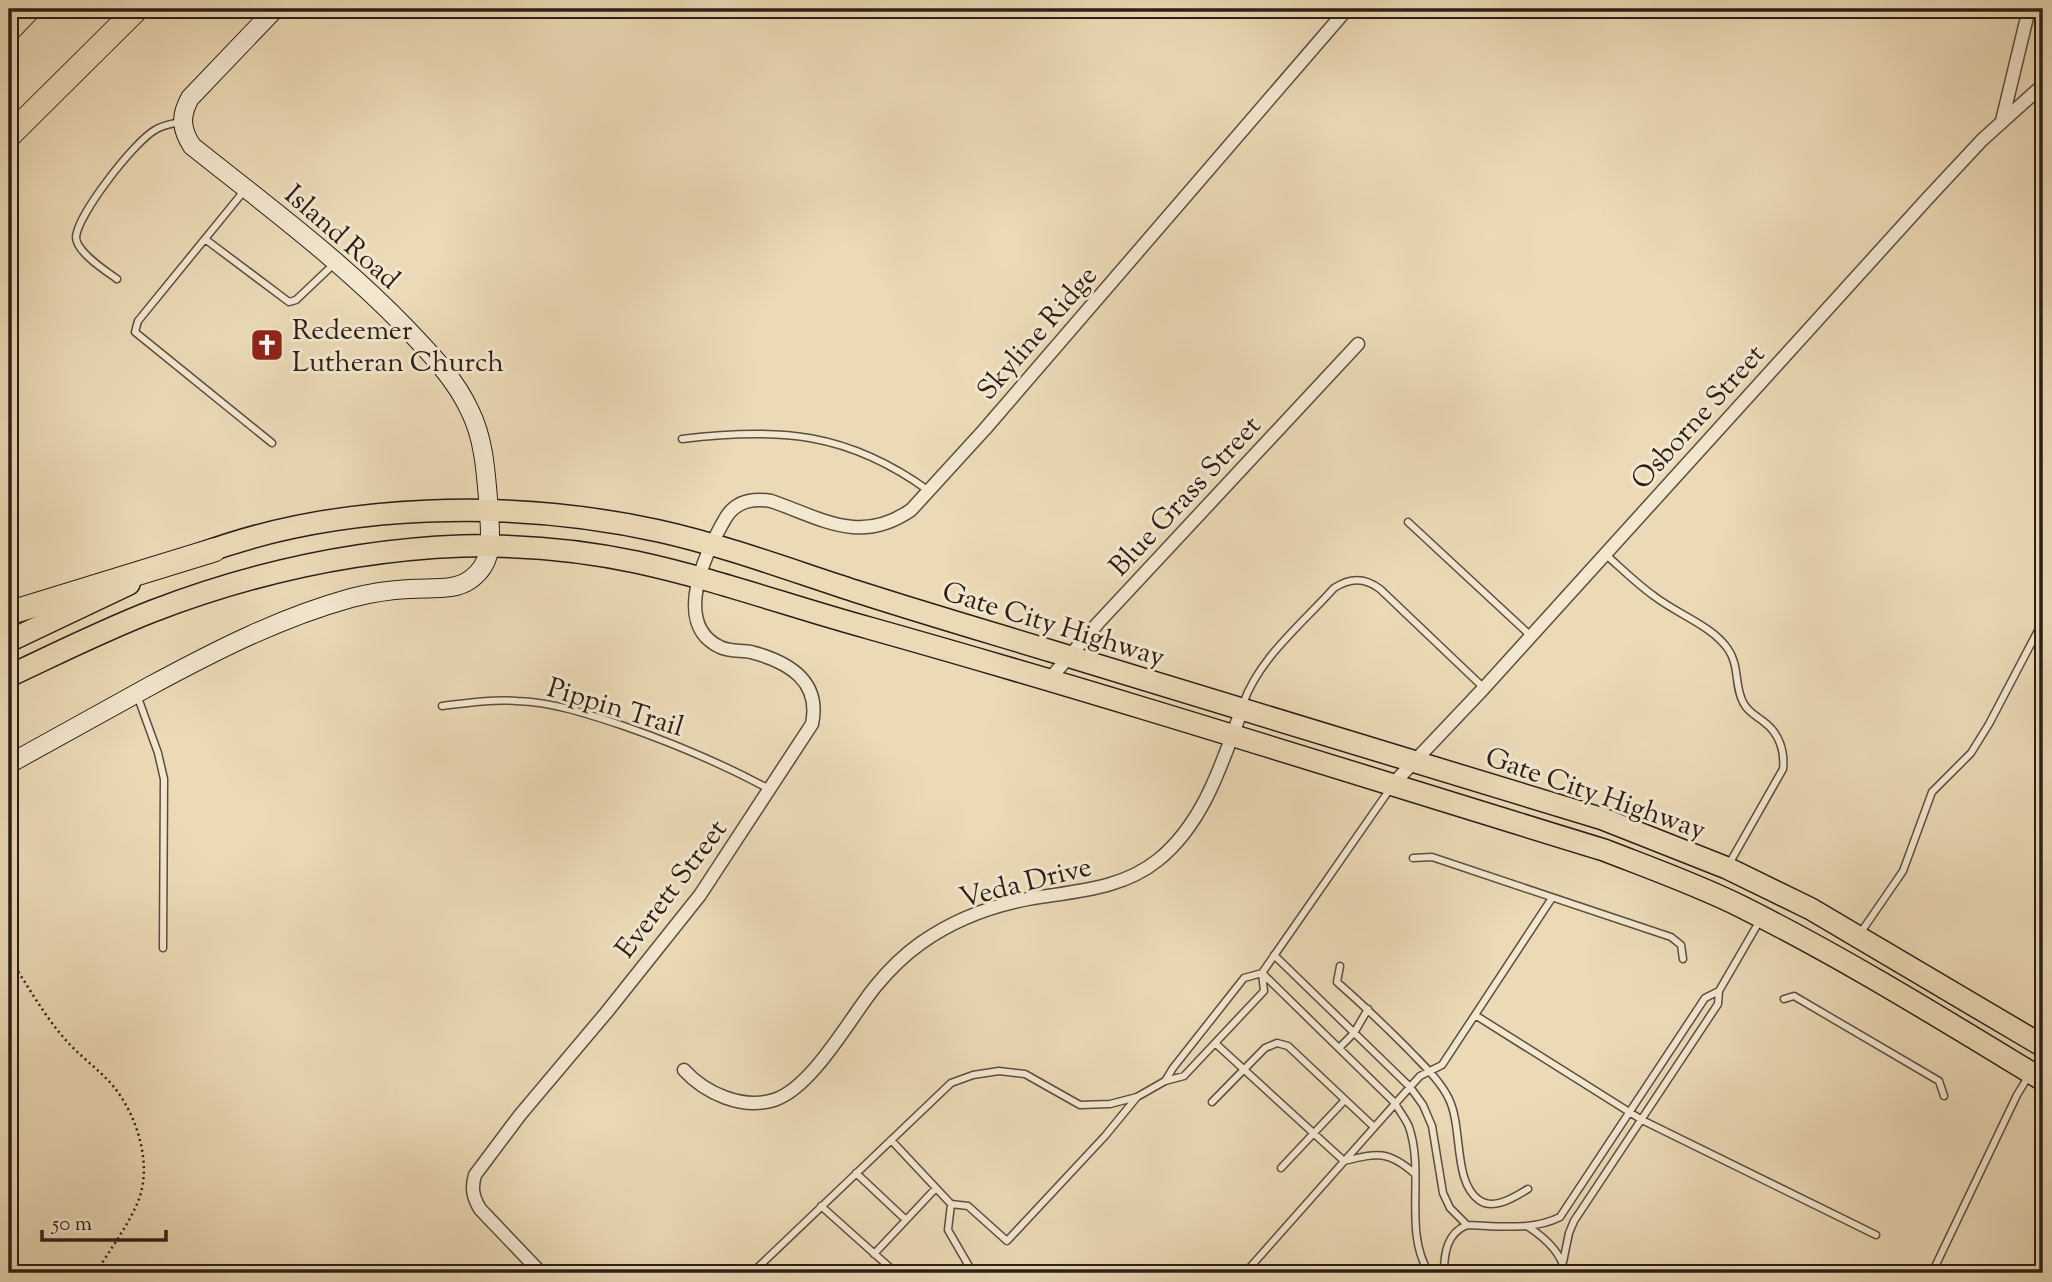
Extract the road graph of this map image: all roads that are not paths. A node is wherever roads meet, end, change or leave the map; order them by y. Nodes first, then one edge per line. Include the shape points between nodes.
1 (29, 9) edge
2 (137, 9) edge
3 (275, 9) edge
4 (1347, 9) edge
5 (2029, 9) edge
6 (9, 30) edge
7 (2043, 85) edge
8 (2002, 121) junction
9 (182, 122) junction
10 (14, 133) edge
11 (246, 188) junction
12 (205, 239) junction
13 (336, 262) junction
14 (117, 279) dead end
15 (1358, 344) dead end
16 (682, 439) dead end
17 (272, 443) dead end
18 (929, 491) junction
19 (489, 512) junction
20 (1408, 522) dead end
21 (710, 544) junction
22 (490, 546) junction
23 (214, 550) junction
24 (1605, 554) junction
25 (700, 579) junction
26 (9, 613) edge
27 (2043, 621) edge
28 (1531, 636) junction
29 (9, 641) edge
30 (1069, 657) junction
31 (9, 676) edge
32 (1048, 681) junction
33 (1484, 688) junction
34 (137, 694) junction
35 (442, 706) dead end
36 (1241, 709) junction
37 (1232, 737) junction
38 (1415, 761) junction
39 (9, 764) edge
40 (1392, 785) junction
41 (770, 789) junction
42 (1413, 858) dead end
43 (1727, 868) junction
44 (1552, 898) junction
45 (1762, 917) junction
46 (1858, 937) junction
47 (163, 948) dead end
48 (1275, 955) junction
49 (1683, 959) dead end
50 (1340, 966) dead end
51 (1262, 973) junction
52 (1719, 991) junction
53 (1784, 999) dead end
54 (1368, 1009) junction
55 (1475, 1015) junction
56 (1354, 1033) junction
57 (1215, 1043) junction
58 (2043, 1046) edge
59 (1339, 1048) junction
60 (1244, 1069) junction
61 (684, 1070) dead end
62 (1430, 1071) junction
63 (2039, 1072) edge
64 (1165, 1081) junction
65 (1410, 1087) junction
66 (1944, 1096) dead end
67 (1137, 1097) junction
68 (1345, 1100) junction
69 (1212, 1102) dead end
70 (1395, 1103) junction
71 (1630, 1114) junction
72 (1642, 1120) junction
73 (1374, 1127) junction
74 (1313, 1133) junction
75 (891, 1140) junction
76 (1344, 1161) junction
77 (1281, 1168) dead end
78 (856, 1173) junction
79 (1415, 1174) junction
80 (936, 1188) junction
81 (1528, 1189) dead end
82 (951, 1204) junction
83 (821, 1206) junction
84 (906, 1220) junction
85 (1467, 1225) junction
86 (1527, 1226) junction
87 (1876, 1235) dead end
88 (874, 1254) junction
89 (1563, 1262) junction
90 (1933, 1271) edge
91 (541, 1273) edge
92 (752, 1273) edge
93 (896, 1273) edge
94 (972, 1273) edge
95 (1245, 1273) edge
96 (1429, 1273) edge
97 (1444, 1273) edge
98 (1565, 1273) edge
99 (1946, 1273) edge

1 - 6 highway
2 - 10 highway
3 - 9 street via 190,98
4 - 18 street, Skyline Ridge
5 - 8 street
7 - 8 street, Osborne Street
8 - 24 street, Osborne Street
9 - 11 street, Island Road via 192,146
9 - 14 lane via 153,131 132,149 80,227 79,247
11 - 12 lane
11 - 13 street, Island Road
12 - 13 lane via 289,302
12 - 17 lane via 138,321 135,332
13 - 19 street, Island Road via 374,295 459,390 481,440
15 - 30 street, Blue Grass Street
16 - 18 lane via 754,432 817,439 877,458
18 - 21 street, Skyline Ridge via 897,520 863,528 849,528 771,501 749,500 728,513
19 - 21 main road, Gate City Highway via 598,520
19 - 22 street, Island Road
19 - 23 main road, Gate City Highway via 352,519 282,531
20 - 28 lane
21 - 25 street, Everett Street
21 - 30 main road, Gate City Highway
22 - 25 main road, Gate City Highway via 604,556
22 - 31 main road, Gate City Highway via 402,550 270,573 154,610
22 - 34 street via 486,563 468,581 453,587 367,594 329,604 227,645
23 - 26 highway
23 - 29 main road, Gate City Highway via 152,573
24 - 28 street, Osborne Street
24 - 43 lane via 1654,596 1718,638 1734,660 1744,704 1781,743 1783,769
25 - 32 main road, Gate City Highway
25 - 41 street, Everett Street via 694,614 708,639 728,650 757,654 791,668 809,688 813,700 810,730
27 - 46 lane via 1989,724 1932,792 1903,871
28 - 33 street, Osborne Street
30 - 32 street, Blue Grass Street
30 - 36 main road, Gate City Highway
32 - 37 main road, Gate City Highway
33 - 36 lane via 1380,589 1359,579 1334,589 1263,666
33 - 38 street, Osborne Street
34 - 39 street
34 - 47 lane via 164,779
35 - 41 lane, Pippin Trail via 518,701 586,714 682,746
36 - 37 street, Veda Drive
36 - 38 main road, Gate City Highway
37 - 40 main road, Gate City Highway
37 - 61 street, Veda Drive via 1192,822 1157,861 1136,875 1105,886 1003,906 940,931 896,964 823,1058 787,1095 772,1101 742,1101 704,1089
38 - 40 street, Osborne Street
38 - 43 main road, Gate City Highway via 1603,819
40 - 45 main road, Gate City Highway via 1604,850
40 - 48 lane
41 - 91 street, Everett Street via 700,895 475,1175 472,1185 480,1209
42 - 44 lane via 1432,857
43 - 46 main road, Gate City Highway
44 - 49 lane via 1671,937 1681,945
44 - 55 lane
45 - 52 lane
45 - 63 main road, Gate City Highway
46 - 58 main road, Gate City Highway
48 - 51 lane
48 - 56 lane
50 - 54 lane via 1337,982
51 - 57 lane via 1264,991
51 - 59 lane
51 - 64 lane via 1244,978
52 - 71 lane via 1705,998
52 - 72 lane via 1718,1004
53 - 66 lane via 1794,996 1939,1081
54 - 56 lane
54 - 62 lane
55 - 62 lane via 1442,1065
55 - 71 lane
56 - 59 lane
56 - 65 lane
57 - 60 lane
57 - 64 lane via 1184,1076
59 - 70 lane
60 - 68 lane via 1265,1048 1277,1043 1288,1046
60 - 69 lane
60 - 74 lane
62 - 65 lane
62 - 81 lane via 1449,1098 1458,1124 1469,1191 1482,1202 1504,1203
63 - 90 lane via 2017,1095
64 - 67 lane
65 - 70 lane
65 - 85 lane via 1432,1126 1443,1193
67 - 75 lane via 1080,1105 1025,1074 973,1075 951,1083
67 - 82 lane via 1007,1241 968,1206
68 - 73 lane
68 - 74 lane
70 - 73 lane
70 - 79 lane via 1409,1126
71 - 72 lane
71 - 86 lane via 1560,1217
72 - 87 lane
72 - 89 lane via 1574,1221
73 - 76 lane
74 - 76 lane
74 - 77 lane
75 - 78 lane
75 - 80 lane
76 - 79 lane via 1382,1155 1398,1159
76 - 95 lane
78 - 83 lane
78 - 84 lane
79 - 96 lane via 1418,1249
80 - 82 lane
80 - 84 lane
82 - 94 lane via 947,1230
83 - 88 lane
83 - 92 lane
84 - 88 lane
85 - 86 lane
85 - 97 lane via 1457,1229 1446,1247
86 - 89 lane via 1544,1237
88 - 93 lane
89 - 98 lane
90 - 99 lane

